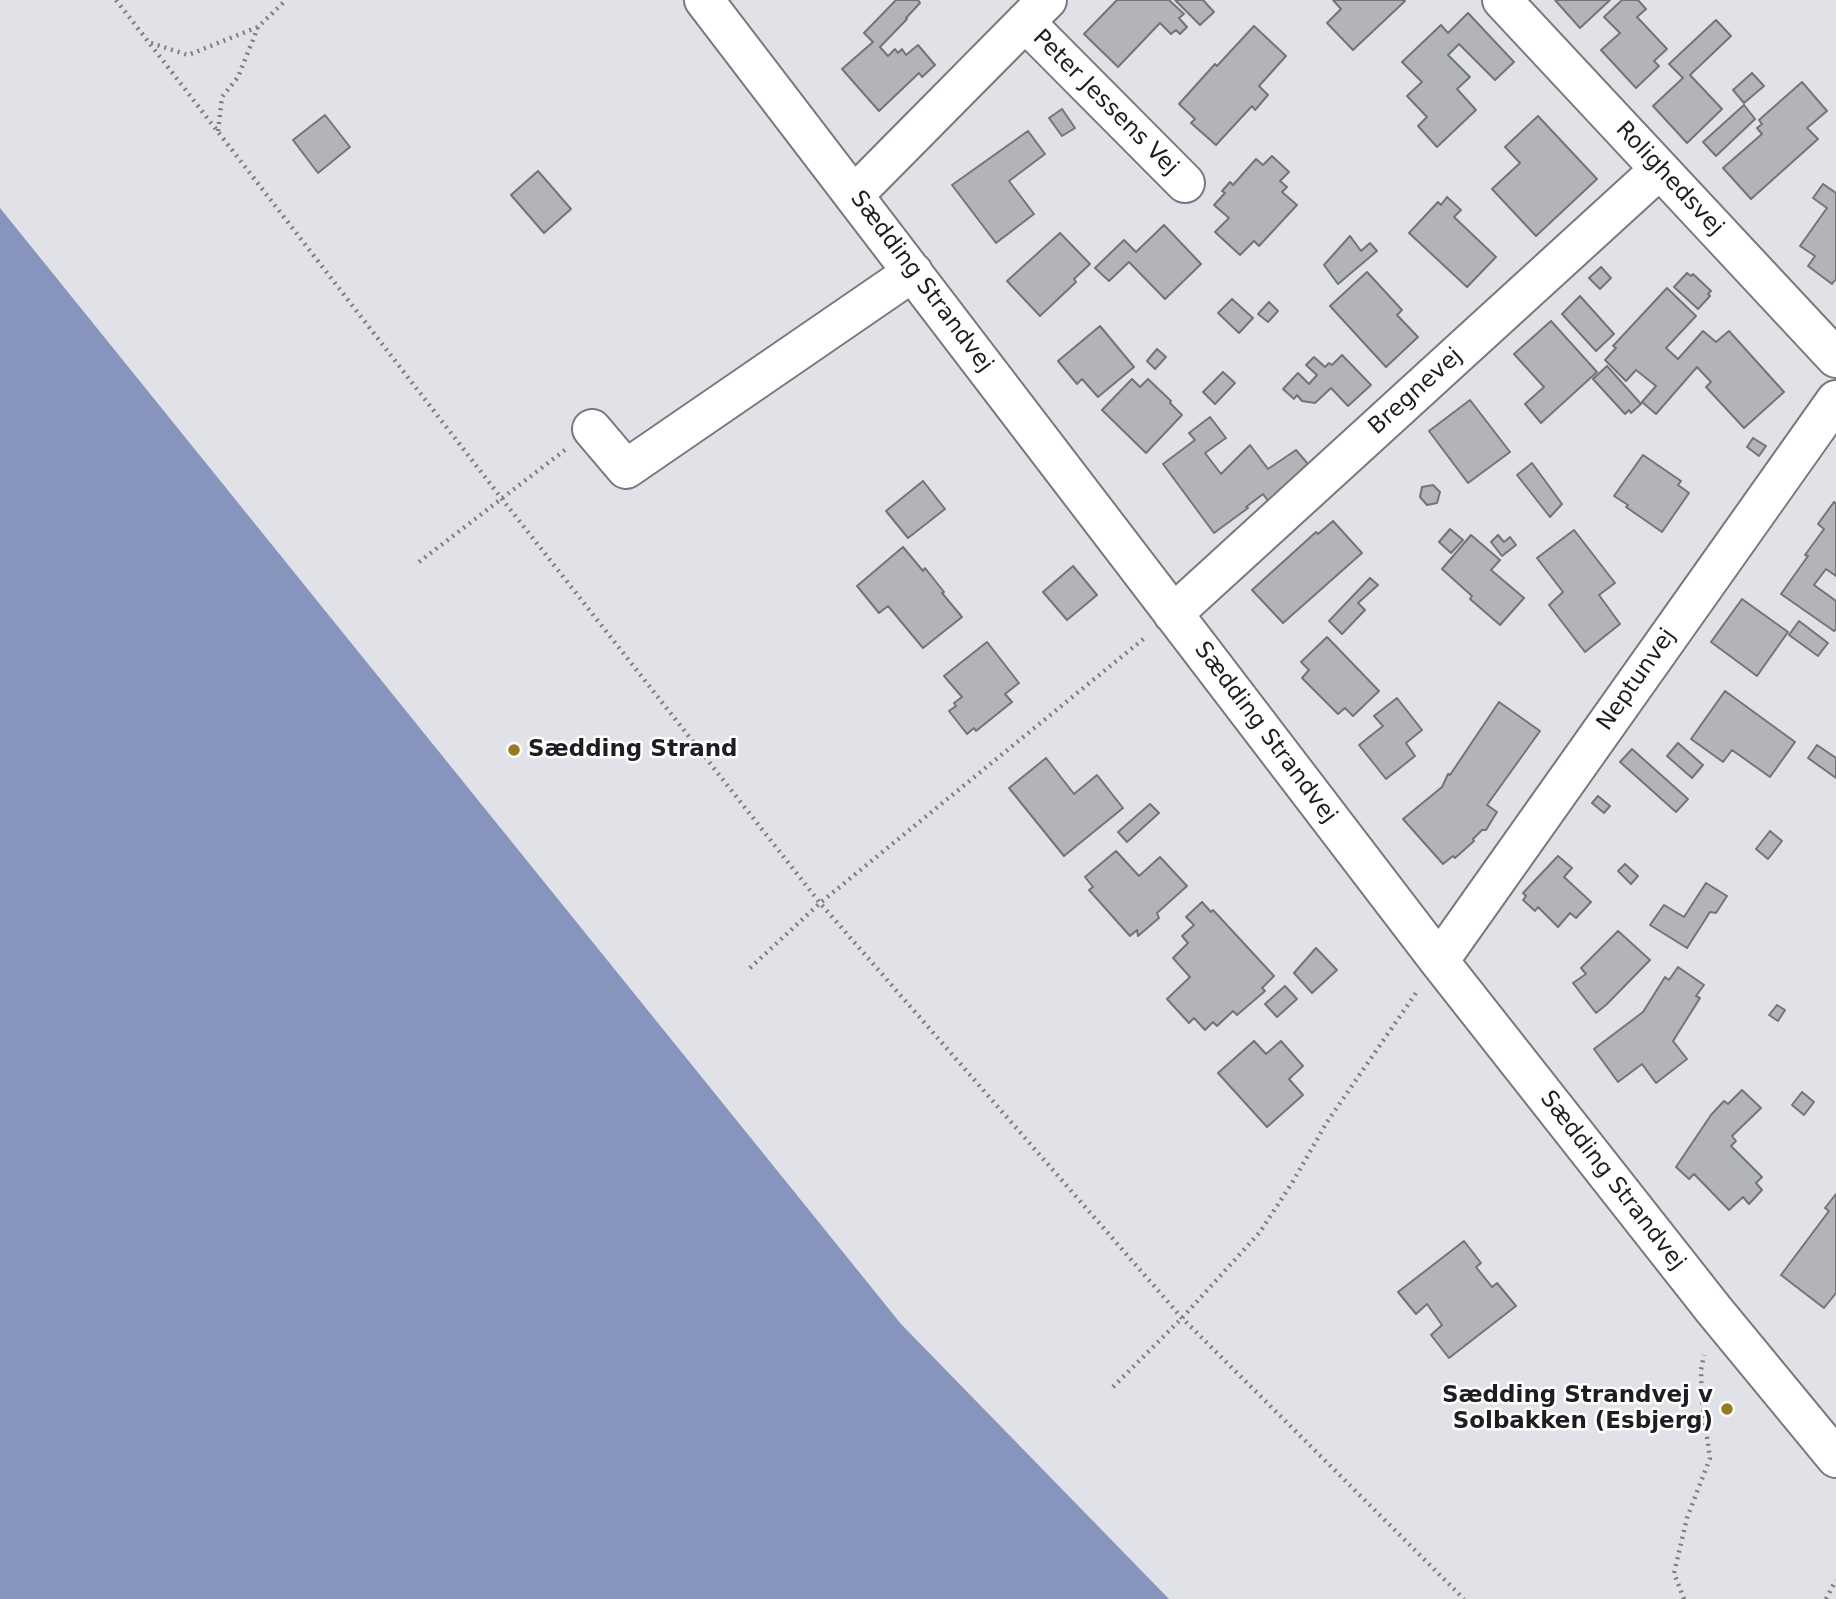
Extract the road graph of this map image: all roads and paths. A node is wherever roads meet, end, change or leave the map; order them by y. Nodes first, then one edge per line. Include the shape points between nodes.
1 (116, 0) edge
2 (286, 0) edge
3 (704, 0) edge
4 (1502, 0) edge
5 (1036, 11) edge
6 (258, 27) junction
7 (149, 43) junction
8 (218, 131) junction
9 (1659, 170) junction
10 (1185, 183) dead end
11 (854, 195) junction
12 (913, 272) junction
13 (1836, 358) edge
14 (1836, 400) edge
15 (592, 429) joint
16 (502, 499) junction
17 (418, 562) dead end
18 (1173, 614) junction
19 (820, 903) junction
20 (1439, 961) junction
21 (750, 968) dead end
22 (1714, 1310) junction
23 (1182, 1318) junction
24 (1113, 1387) dead end
25 (1836, 1458) edge
26 (1836, 1580) edge
27 (1464, 1599) edge
28 (1684, 1599) edge
29 (1826, 1599) edge

1 - 7 path
2 - 6 path
3 - 11 street, Sædding Strandvej
4 - 9 street, Rolighedsvej
5 - 10 street, Peter Jessens Vej
5 - 11 street, Peter Jessens Vej
6 - 7 path via 188,55
6 - 8 path via 238,77 222,97
7 - 8 path
8 - 16 path
9 - 13 street, Rolighedsvej
9 - 18 street, Bregnevej
11 - 12 street, Sædding Strandvej
12 - 15 street via 626,469
12 - 18 street, Sædding Strandvej
14 - 20 street, Neptunvej
15 - 16 path
16 - 17 path
16 - 19 path
18 - 19 path
18 - 20 street, Sædding Strandvej
19 - 21 path
19 - 23 path
20 - 22 street, Sædding Strandvej
20 - 23 path via 1327,1122 1260,1232
22 - 25 street, Sædding Strandvej
22 - 28 path via 1701,1370 1710,1458 1687,1518 1674,1573
23 - 24 path
23 - 27 path
26 - 29 path

